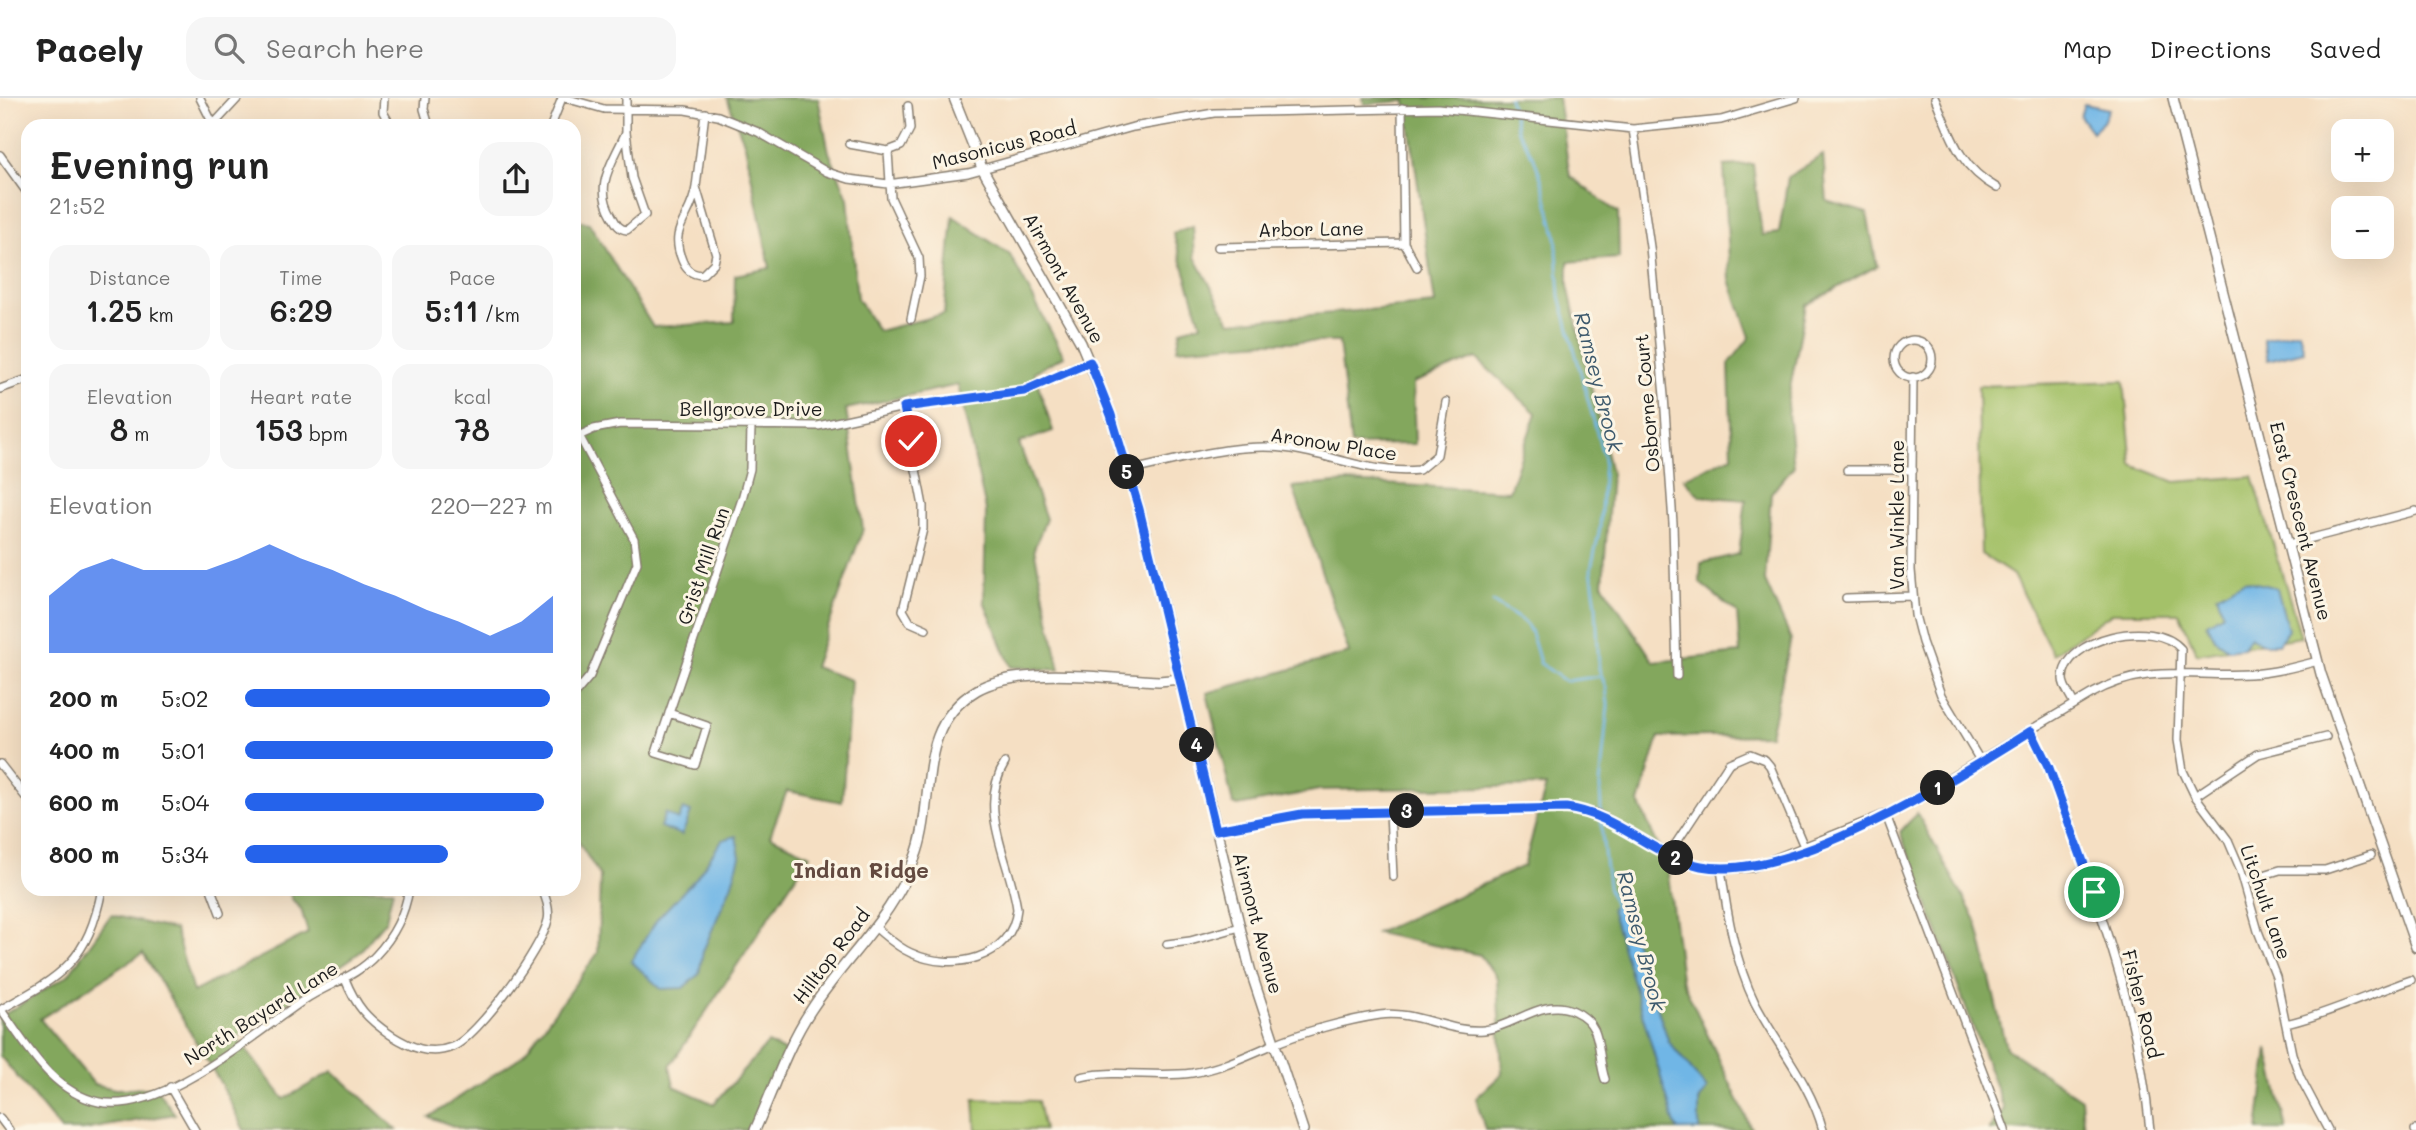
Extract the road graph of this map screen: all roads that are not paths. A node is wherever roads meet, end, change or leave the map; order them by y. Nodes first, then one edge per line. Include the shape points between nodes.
1 (200, 98) edge
2 (238, 98) edge
3 (384, 98) edge
4 (425, 98) edge
5 (564, 98) edge
6 (626, 98) edge
7 (954, 98) edge
8 (1796, 98) edge
9 (1935, 98) edge
10 (2173, 98) edge
11 (908, 106) dead end
12 (1402, 108) junction
13 (627, 109) junction
14 (705, 113) junction
15 (210, 119) edge
16 (219, 119) edge
17 (387, 119) edge
18 (427, 119) edge
19 (554, 119) edge
20 (1633, 129) junction
21 (626, 132) junction
22 (849, 144) dead end
23 (888, 151) junction
24 (0, 155) edge
25 (982, 168) junction
26 (21, 184) edge
27 (888, 184) junction
28 (696, 187) junction
29 (1997, 188) dead end
30 (1404, 243) junction
31 (1219, 247) dead end
32 (1417, 267) dead end
33 (911, 319) dead end
34 (1090, 362) junction
35 (1913, 377) junction
36 (21, 382) edge
37 (0, 389) edge
38 (1446, 402) dead end
39 (904, 407) junction
40 (751, 426) junction
41 (581, 435) edge
42 (581, 443) edge
43 (1847, 470) dead end
44 (1913, 470) junction
45 (1127, 471) junction
46 (2416, 511) edge
47 (2289, 544) junction
48 (1912, 596) junction
49 (1846, 598) dead end
50 (926, 629) dead end
51 (2318, 661) junction
52 (2182, 673) junction
53 (1676, 676) dead end
54 (1181, 679) junction
55 (581, 687) edge
56 (2074, 704) junction
57 (669, 713) junction
58 (2031, 731) junction
59 (2326, 737) dead end
60 (1981, 762) junction
61 (1005, 763) dead end
62 (0, 764) edge
63 (21, 791) edge
64 (2195, 796) junction
65 (1390, 812) junction
66 (1886, 815) junction
67 (1216, 830) junction
68 (1805, 849) junction
69 (1669, 855) junction
70 (2371, 855) dead end
71 (1721, 869) junction
72 (1393, 877) dead end
73 (2244, 881) junction
74 (100, 896) edge
75 (214, 896) edge
76 (407, 896) edge
77 (543, 896) edge
78 (220, 913) dead end
79 (1240, 927) junction
80 (876, 928) junction
81 (1167, 944) dead end
82 (2416, 947) edge
83 (345, 979) junction
84 (2411, 980) dead end
85 (0, 1010) edge
86 (2286, 1024) junction
87 (1274, 1044) junction
88 (1081, 1077) dead end
89 (1605, 1079) dead end
90 (170, 1087) junction
91 (0, 1118) edge
92 (9, 1130) edge
93 (195, 1130) edge
94 (755, 1130) edge
95 (1303, 1130) edge
96 (1823, 1130) edge
97 (2005, 1130) edge
98 (2150, 1130) edge
99 (2328, 1130) edge

1 - 15 street
2 - 16 street
3 - 17 street
4 - 18 street
5 - 13 street, Masonicus Road via 586,106
5 - 19 street
6 - 13 street
7 - 25 street, Airmont Avenue
8 - 20 street, Masonicus Road via 1721,120
9 - 29 street via 1961,157 1978,178
10 - 47 street, East Crescent Avenue
11 - 23 street via 907,137 901,146
12 - 20 street, Masonicus Road via 1510,114
12 - 25 street, Masonicus Road via 1196,115
12 - 30 street
13 - 14 street, Masonicus Road
13 - 21 street
14 - 27 street, Masonicus Road via 749,128 827,172
14 - 28 street
20 - 53 street, Osborne Court via 1664,396 1673,523
21 - 21 street via 602,189 618,227 627,230 645,215 632,178
22 - 23 street
23 - 27 street
24 - 26 street
25 - 27 street, Masonicus Road
25 - 34 street, Airmont Avenue
27 - 33 street via 895,214 919,258
28 - 28 street via 691,211 676,240 685,267 702,275 716,254
30 - 31 street, Arbor Lane
30 - 32 street
34 - 39 street, Bellgrove Drive via 1024,391
34 - 45 street, Airmont Avenue
35 - 35 street via 1899,371 1894,356 1897,348 1911,340 1927,346 1932,360 1928,370
35 - 44 street, Van Winkle Lane
36 - 37 street
38 - 45 street, Aronow Place via 1437,455 1419,470 1386,470 1294,449 1263,447
39 - 40 street, Bellgrove Drive via 818,426
39 - 50 street via 922,497 923,529 903,610 910,622
40 - 41 street, Bellgrove Drive via 620,424
40 - 57 street, Grist Mill Run via 750,469 743,499
42 - 55 street via 634,539 637,563 590,676
43 - 44 street
44 - 48 street, Van Winkle Lane
45 - 54 street, Airmont Avenue
46 - 47 street
47 - 51 street, East Crescent Avenue
48 - 49 street
48 - 60 street, Van Winkle Lane via 1930,669
51 - 52 street via 2248,674
51 - 82 street, East Crescent Avenue
52 - 56 street via 2122,679
52 - 56 street, Litchult Lane via 2181,649 2173,639 2148,633 2118,634 2088,647 2069,663 2063,677
52 - 64 street, Litchult Lane via 2179,756
54 - 67 street, Airmont Avenue
54 - 80 street, Hilltop Road via 1019,676 990,684 962,700 936,737 917,852
56 - 58 street
57 - 57 street, Grist Mill Run via 707,726 695,765 656,753
58 - 60 street
58 - 98 street, Fisher Road via 2049,768 2118,963 2133,1020
59 - 64 street via 2258,754
60 - 66 street
61 - 80 street via 994,794 999,838 1017,909 1007,940 980,958 934,960 909,953
62 - 63 street
64 - 73 street, Litchult Lane via 2228,840
65 - 67 street via 1302,814
65 - 69 street via 1582,810 1613,821
65 - 72 street
66 - 68 street
66 - 97 street
67 - 79 street, Airmont Avenue
68 - 69 street via 1770,766 1750,754 1729,763
68 - 71 street via 1751,868
69 - 71 street
70 - 73 street via 2325,870 2280,870
71 - 96 street via 1725,904 1748,987 1806,1084
73 - 86 street, Litchult Lane via 2276,977
74 - 85 street via 91,933 73,962
75 - 78 street
76 - 83 street, North Bayard Lane via 386,942 368,963
77 - 83 street via 548,920 533,950 479,1026 453,1047 429,1051 408,1046 368,1019
79 - 81 street
79 - 87 street, Airmont Avenue
80 - 94 street, Hilltop Road via 811,1010
83 - 90 street, North Bayard Lane via 307,998 232,1054
84 - 86 street via 2329,1013
85 - 90 street, North Bayard Lane via 49,1074 86,1098 131,1102
86 - 99 street, Litchult Lane via 2300,1077
87 - 88 street via 1240,1060 1192,1073 1112,1072
87 - 89 street via 1384,1014 1483,1030 1556,1006 1576,1012 1592,1025 1601,1044
87 - 95 street, Airmont Avenue
90 - 93 street
91 - 92 street

